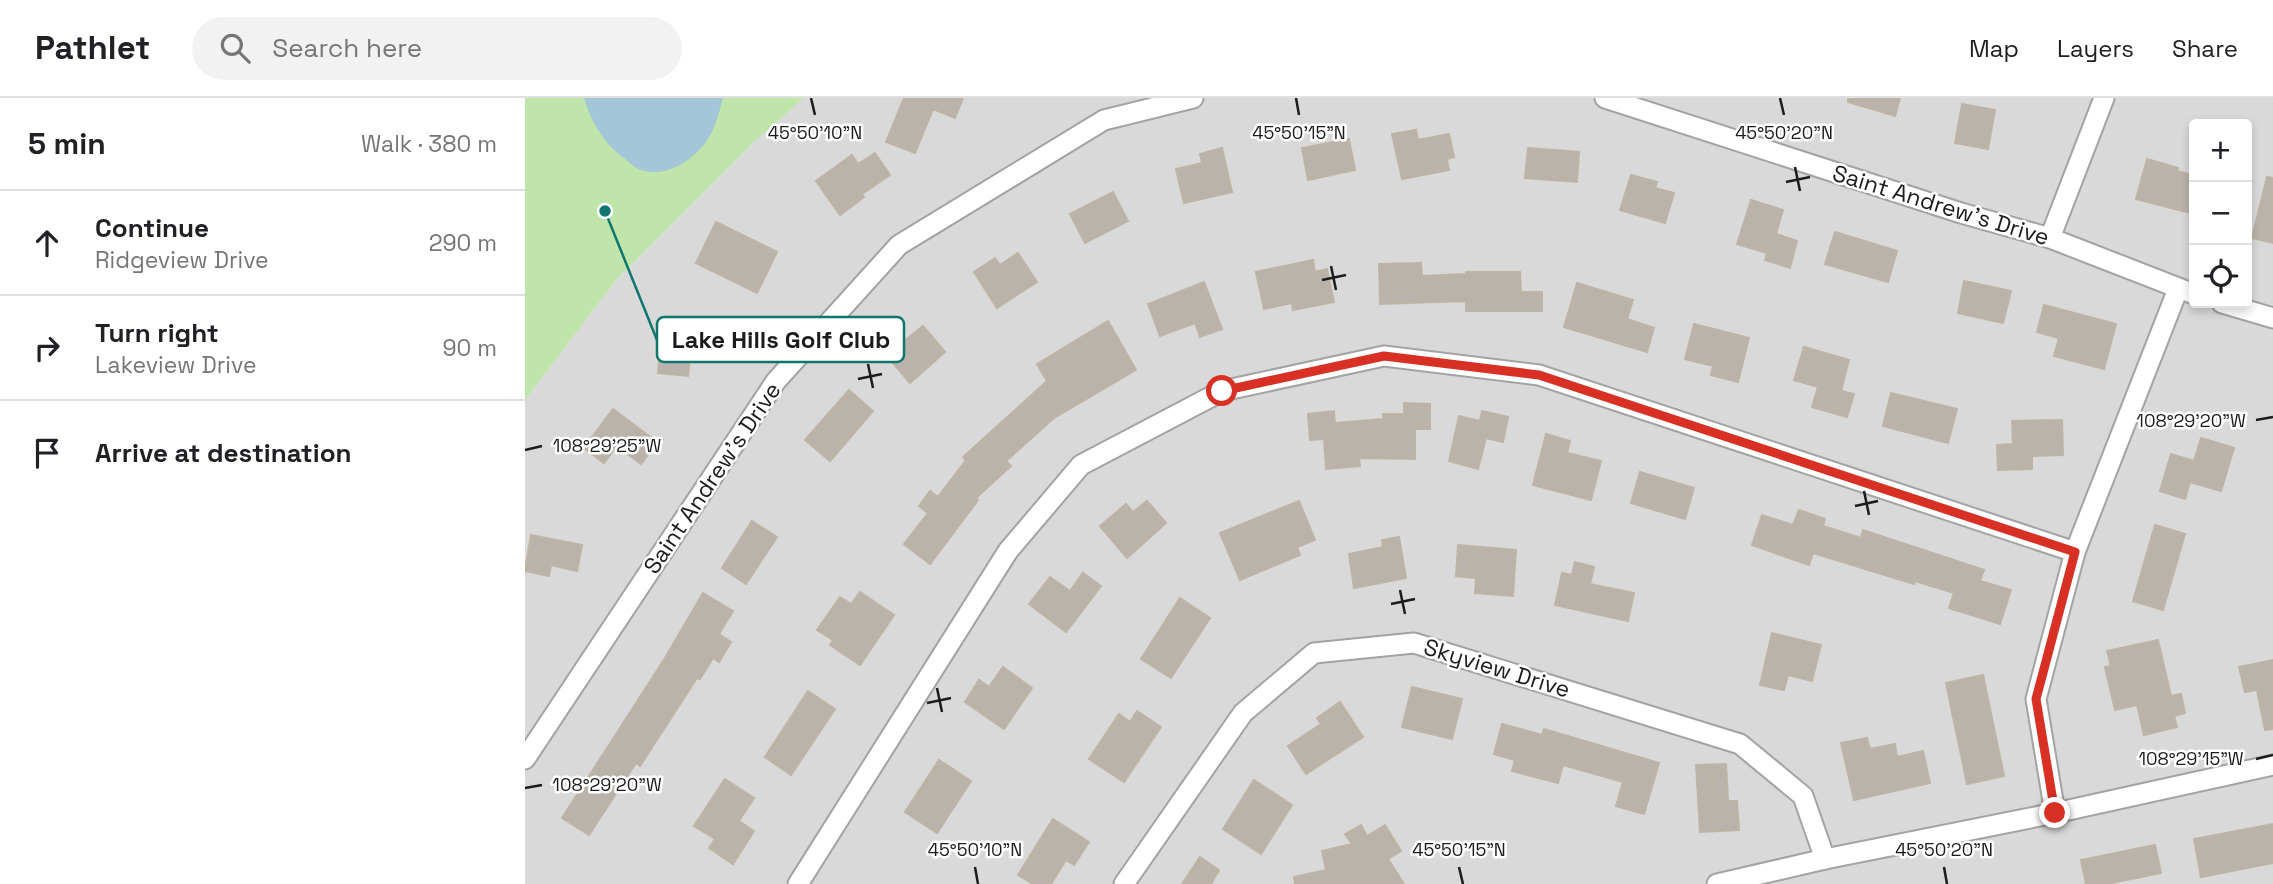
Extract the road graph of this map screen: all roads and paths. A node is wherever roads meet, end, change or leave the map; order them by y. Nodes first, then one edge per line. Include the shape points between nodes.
1 (1193, 98) edge
2 (1605, 98) edge
3 (2104, 98) edge
4 (2050, 238) junction
5 (2186, 292) edge
6 (2239, 308) edge
7 (2273, 318) edge
8 (2075, 552) junction
9 (525, 759) edge
10 (2273, 765) edge
11 (2055, 813) junction
12 (1825, 859) junction
13 (797, 884) edge
14 (1124, 884) edge
15 (1717, 884) edge

1 - 9 street, Saint Andrew's Drive via 1104,120 899,245 776,380
2 - 4 street, Saint Andrew's Drive
3 - 4 street
4 - 5 street, Saint Andrew's Drive
5 - 8 street
6 - 7 street
8 - 11 street via 2036,699
8 - 13 street via 1539,375 1384,356 1222,391 1081,465 1008,551
10 - 11 street
11 - 12 street
12 - 14 street, Skyview Drive via 1803,796 1740,744 1414,643 1314,653 1243,713
12 - 15 street

